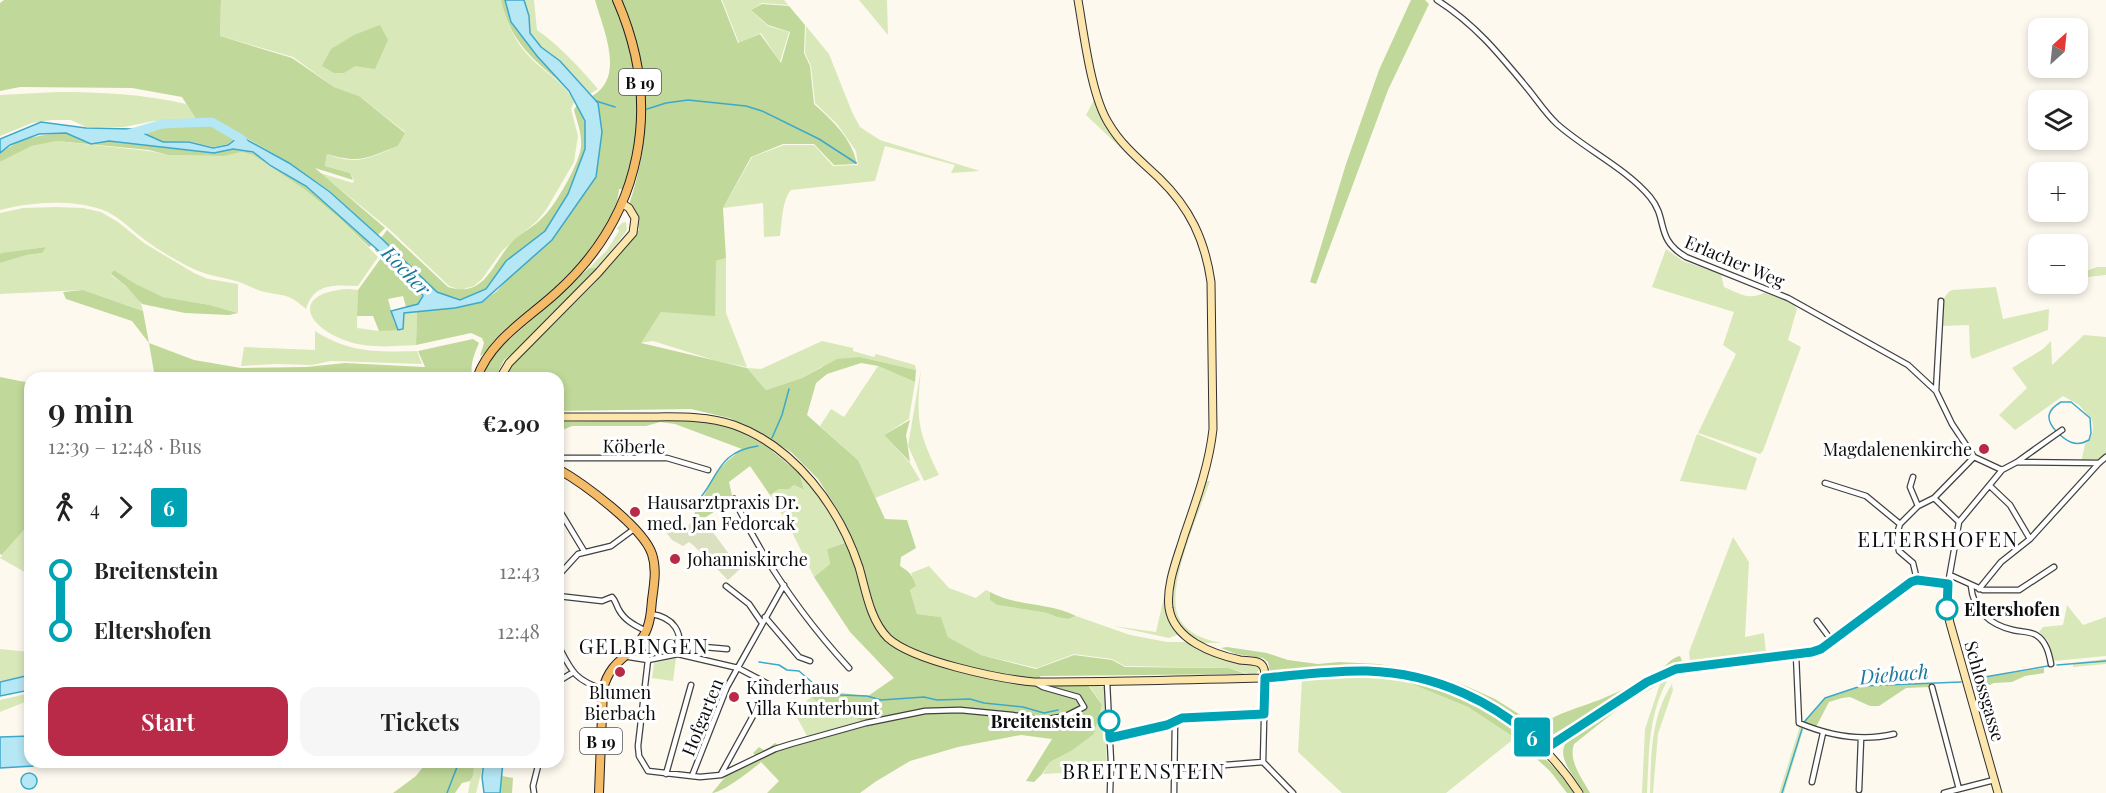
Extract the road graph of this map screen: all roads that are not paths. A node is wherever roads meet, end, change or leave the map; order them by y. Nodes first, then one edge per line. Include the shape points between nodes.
1 (617, 0) edge
2 (1078, 0) edge
3 (1437, 0) edge
4 (622, 204) junction
5 (1941, 301) dead end
6 (480, 372) edge
7 (504, 372) edge
8 (1936, 391) junction
9 (564, 417) edge
10 (2061, 431) dead end
11 (2106, 457) edge
12 (564, 458) edge
13 (1974, 458) junction
14 (2018, 462) junction
15 (2099, 463) junction
16 (708, 470) dead end
17 (2002, 470) junction
18 (564, 473) edge
19 (1913, 477) dead end
20 (1825, 483) dead end
21 (1990, 486) junction
22 (1934, 498) junction
23 (734, 499) dead end
24 (1918, 506) junction
25 (564, 518) edge
26 (1959, 522) junction
27 (1900, 524) junction
28 (634, 529) junction
29 (2030, 539) junction
30 (584, 551) junction
31 (2054, 567) dead end
32 (564, 569) edge
33 (1950, 575) junction
34 (1917, 580) junction
35 (1948, 584) junction
36 (784, 585) junction
37 (726, 586) dead end
38 (1971, 586) junction
39 (1979, 588) junction
40 (564, 598) edge
41 (651, 614) junction
42 (765, 617) junction
43 (1817, 621) dead end
44 (762, 623) junction
45 (646, 631) junction
46 (1832, 641) junction
47 (638, 644) junction
48 (681, 645) junction
49 (728, 649) dead end
50 (678, 654) junction
51 (1796, 655) junction
52 (623, 656) junction
53 (564, 657) edge
54 (648, 660) junction
55 (810, 661) dead end
56 (2051, 664) dead end
57 (738, 668) junction
58 (849, 668) dead end
59 (572, 673) junction
60 (564, 678) edge
61 (1265, 678) junction
62 (1034, 682) junction
63 (1107, 682) junction
64 (691, 685) dead end
65 (1932, 687) dead end
66 (603, 689) junction
67 (1264, 714) junction
68 (1175, 721) junction
69 (1823, 733) junction
70 (1894, 734) dead end
71 (1110, 738) junction
72 (1861, 739) junction
73 (1545, 749) junction
74 (1263, 762) junction
75 (538, 768) edge
76 (1175, 769) junction
77 (666, 774) junction
78 (721, 775) junction
79 (692, 776) junction
80 (1994, 780) junction
81 (1812, 782) dead end
82 (1959, 789) junction
83 (1859, 790) dead end
84 (534, 793) edge
85 (599, 793) edge
86 (1110, 793) edge
87 (1174, 793) edge
88 (1293, 793) edge
89 (1579, 793) edge
90 (1944, 793) edge
91 (1998, 793) edge

1 - 4 main road, B 19 via 634,46 642,110 635,167
2 - 61 street via 1097,96 1108,123 1125,147 1180,203 1203,243 1208,262 1211,449 1174,571 1170,613 1191,640 1226,656 1259,663 1264,667
3 - 8 street, Erlacher Weg via 1476,28 1556,123 1651,198 1673,249 1788,298 1908,365
4 - 6 main road, B 19 via 580,268 498,344
4 - 7 street via 634,218 633,233
5 - 8 street
8 - 13 street
9 - 62 street via 694,417 734,425 761,438 796,464 831,509 858,566 876,620 887,636 904,649 937,661
10 - 14 street
11 - 15 street
12 - 16 street, Köberle via 667,458
13 - 17 street
13 - 22 street
14 - 15 street
14 - 17 street
15 - 29 street
17 - 21 street
18 - 28 main road, B 19
19 - 24 street via 1910,487
20 - 27 street via 1866,496
21 - 26 street
21 - 29 street via 2010,505
22 - 24 street
22 - 26 street
23 - 36 street
24 - 27 street
25 - 30 street
26 - 33 street, Schlossgasse
27 - 34 street via 1896,537 1899,551 1913,563
28 - 30 street via 611,546
28 - 41 main road, B 19 via 646,542 654,560
29 - 39 street via 2001,562
30 - 32 street
31 - 39 street via 2019,590
33 - 35 street, Schlossgasse
33 - 38 street
34 - 35 street
34 - 46 street
35 - 80 street, Schlossgasse via 1950,623
36 - 42 street, Hofgarten
36 - 58 street
37 - 44 street via 748,604
38 - 39 street
38 - 56 street via 1980,611 1997,625 2038,636 2046,645
40 - 45 street via 615,600 625,617
41 - 45 main road, B 19
41 - 48 street via 666,618 677,627
42 - 44 street, Hofgarten
42 - 55 street via 799,657
43 - 46 street
44 - 57 street, Hofgarten
45 - 47 main road, B 19
46 - 51 street via 1812,652
47 - 52 main road, B 19
47 - 54 street
48 - 49 street
48 - 50 street
50 - 54 street
50 - 57 street
51 - 69 street via 1799,723
51 - 73 street via 1676,669 1647,682
52 - 54 street
52 - 66 main road, B 19 via 611,668
53 - 59 street
54 - 77 street via 639,756 648,771
57 - 78 street via 770,685
57 - 79 street, Hofgarten
59 - 60 street
59 - 66 street
61 - 63 street
61 - 67 street
61 - 73 street via 1366,671 1416,677 1469,695 1501,713
62 - 63 street
62 - 78 street via 1078,697 1084,707 1066,716 1043,720 960,710 925,711 791,744
63 - 71 street
64 - 77 street
65 - 82 street
66 - 85 main road, B 19
67 - 68 street
67 - 74 street
68 - 71 street
68 - 76 street
69 - 72 street
69 - 81 street
70 - 72 street
71 - 86 street
72 - 83 street
73 - 89 street
74 - 76 street
74 - 88 street
75 - 84 street
76 - 87 street
77 - 79 street
78 - 79 street
80 - 82 street
80 - 91 street, Schlossgasse
82 - 90 street

